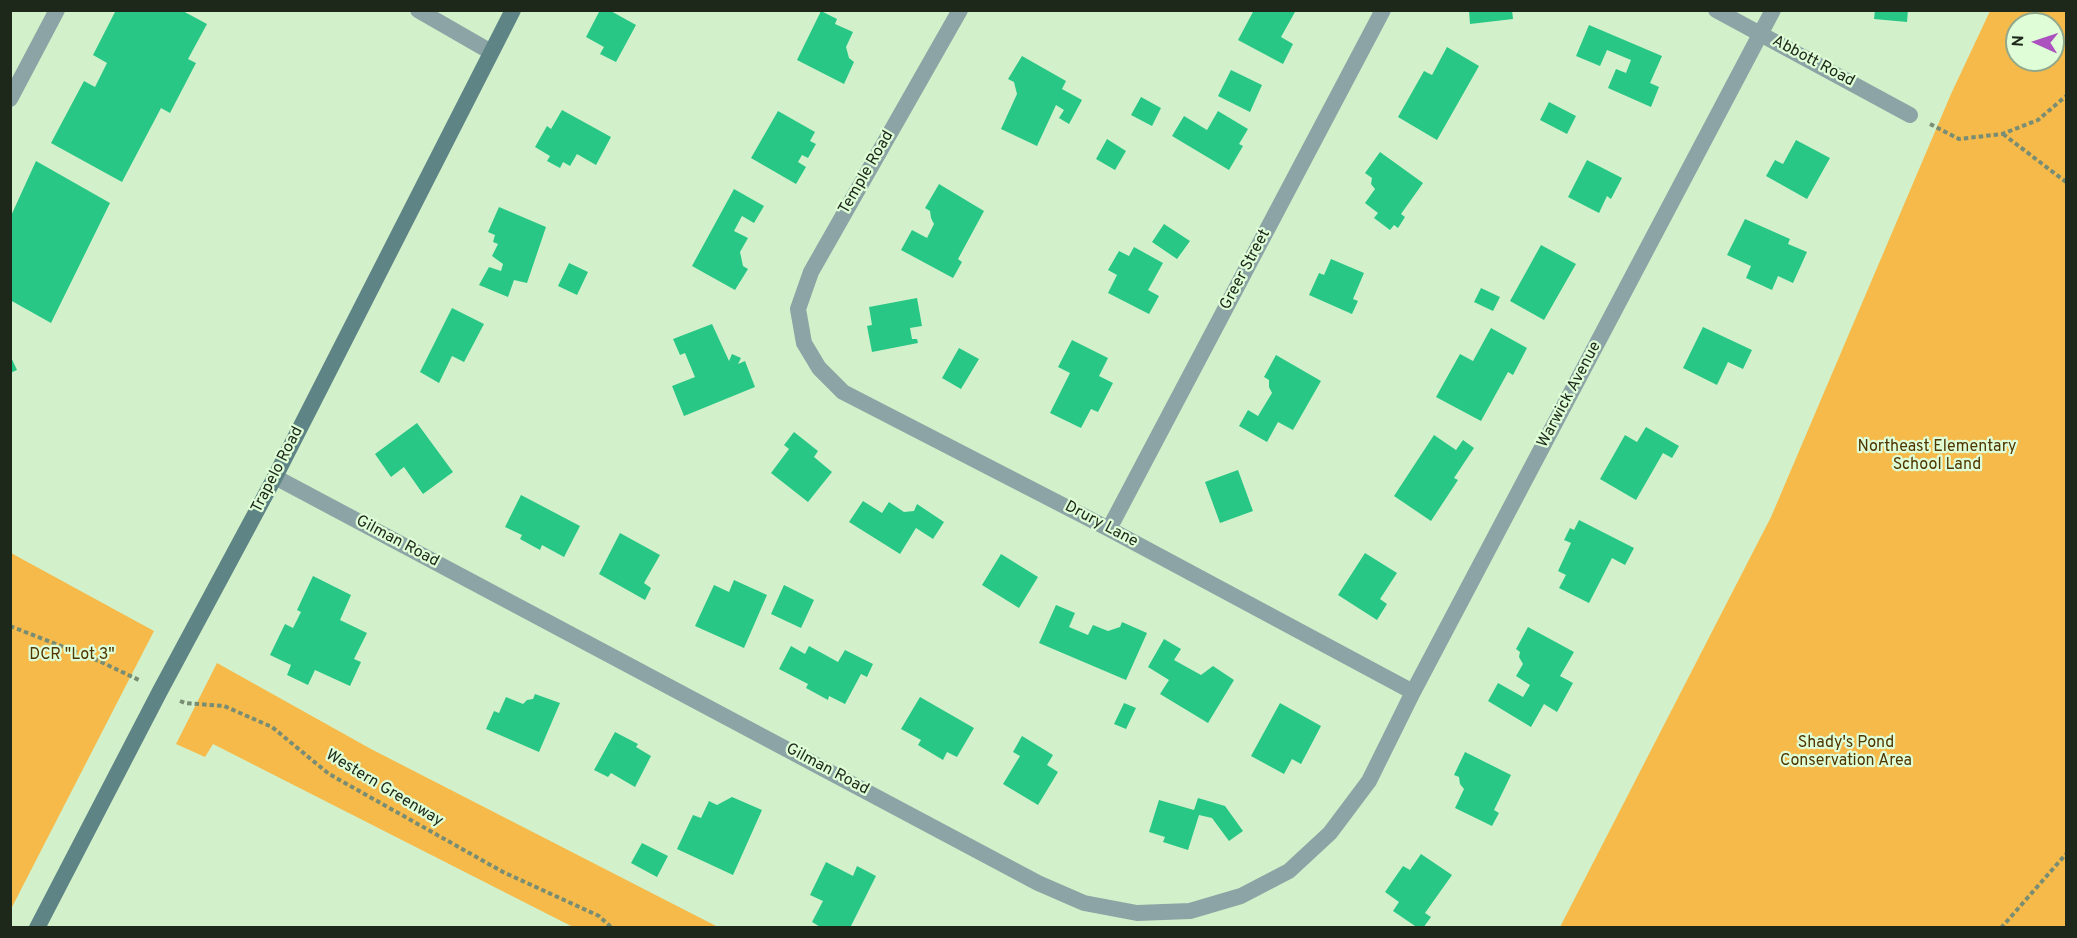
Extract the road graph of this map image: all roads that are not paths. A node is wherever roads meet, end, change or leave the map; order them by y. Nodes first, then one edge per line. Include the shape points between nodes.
1 (57, 10) edge
2 (418, 10) edge
3 (513, 10) edge
4 (960, 10) edge
5 (1383, 10) edge
6 (1716, 10) edge
7 (1773, 10) edge
8 (1761, 34) junction
9 (491, 52) junction
10 (10, 99) edge
11 (1910, 115) road end
12 (804, 343) joint
13 (275, 477) junction
14 (1109, 529) junction
15 (1413, 692) junction
16 (1369, 780) joint
17 (37, 927) edge

1 - 10 street
2 - 9 street
3 - 9 main road, Trapelo Road
4 - 12 street, Temple Road via 811,272 798,309
5 - 14 street, Greer Street
6 - 8 street, Abbott Road
7 - 8 street, Warwick Avenue
8 - 11 street, Abbott Road
8 - 15 street, Warwick Avenue
9 - 13 main road, Trapelo Road
12 - 14 street, Drury Lane via 819,368 843,392
13 - 16 street, Gilman Road via 1038,883 1084,903 1137,912 1190,911 1241,896 1289,871 1330,832
13 - 17 main road, Trapelo Road
14 - 15 street, Drury Lane
15 - 16 street, Warwick Avenue

